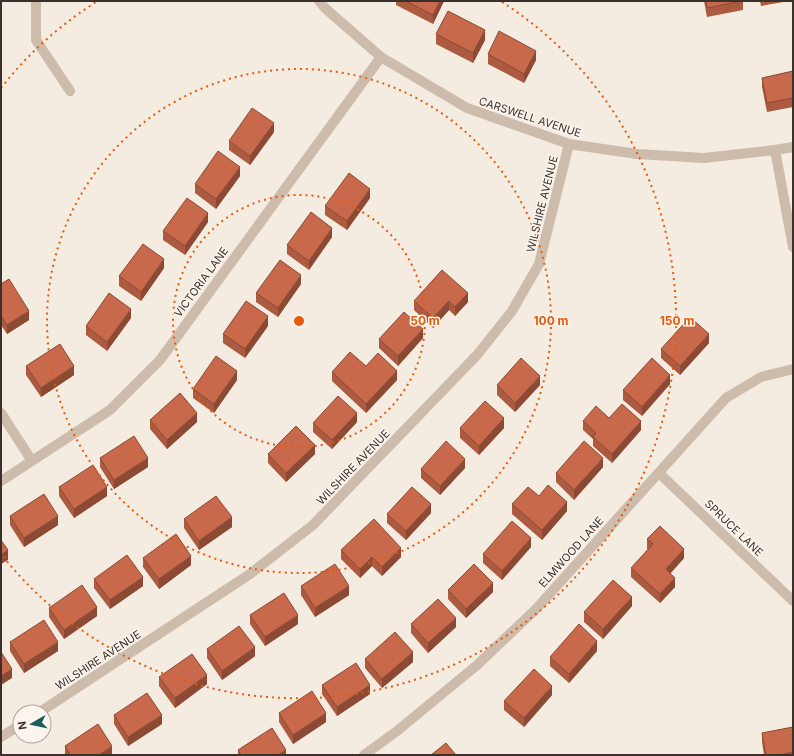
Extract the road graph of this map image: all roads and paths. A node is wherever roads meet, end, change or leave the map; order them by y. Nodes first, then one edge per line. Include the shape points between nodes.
1 (36, 1) edge
2 (319, 1) edge
3 (381, 57) junction
4 (70, 91) dead end
5 (569, 144) junction
6 (793, 147) edge
7 (775, 150) junction
8 (793, 247) edge
9 (793, 369) edge
10 (1, 413) edge
11 (32, 462) junction
12 (658, 473) junction
13 (1, 481) edge
14 (793, 601) edge
15 (52, 704) edge
16 (12, 730) edge
17 (1, 737) edge
18 (364, 755) edge

1 - 4 street via 36,40
2 - 3 street, CARSWELL AVENUE
3 - 5 street, CARSWELL AVENUE via 467,108
3 - 11 street, VICTORIA LANE via 160,360 110,410
5 - 7 street, CARSWELL AVENUE via 637,154 704,158
5 - 15 street, WILSHIRE AVENUE via 539,264 512,311 477,355 306,530 250,574
6 - 7 street, CARSWELL AVENUE
7 - 8 street
9 - 12 street, ELMWOOD LANE via 761,377 726,398
10 - 11 street
11 - 13 street, VICTORIA LANE
12 - 14 street, SPRUCE LANE
12 - 18 street, ELMWOOD LANE via 536,609 476,666
16 - 17 street

